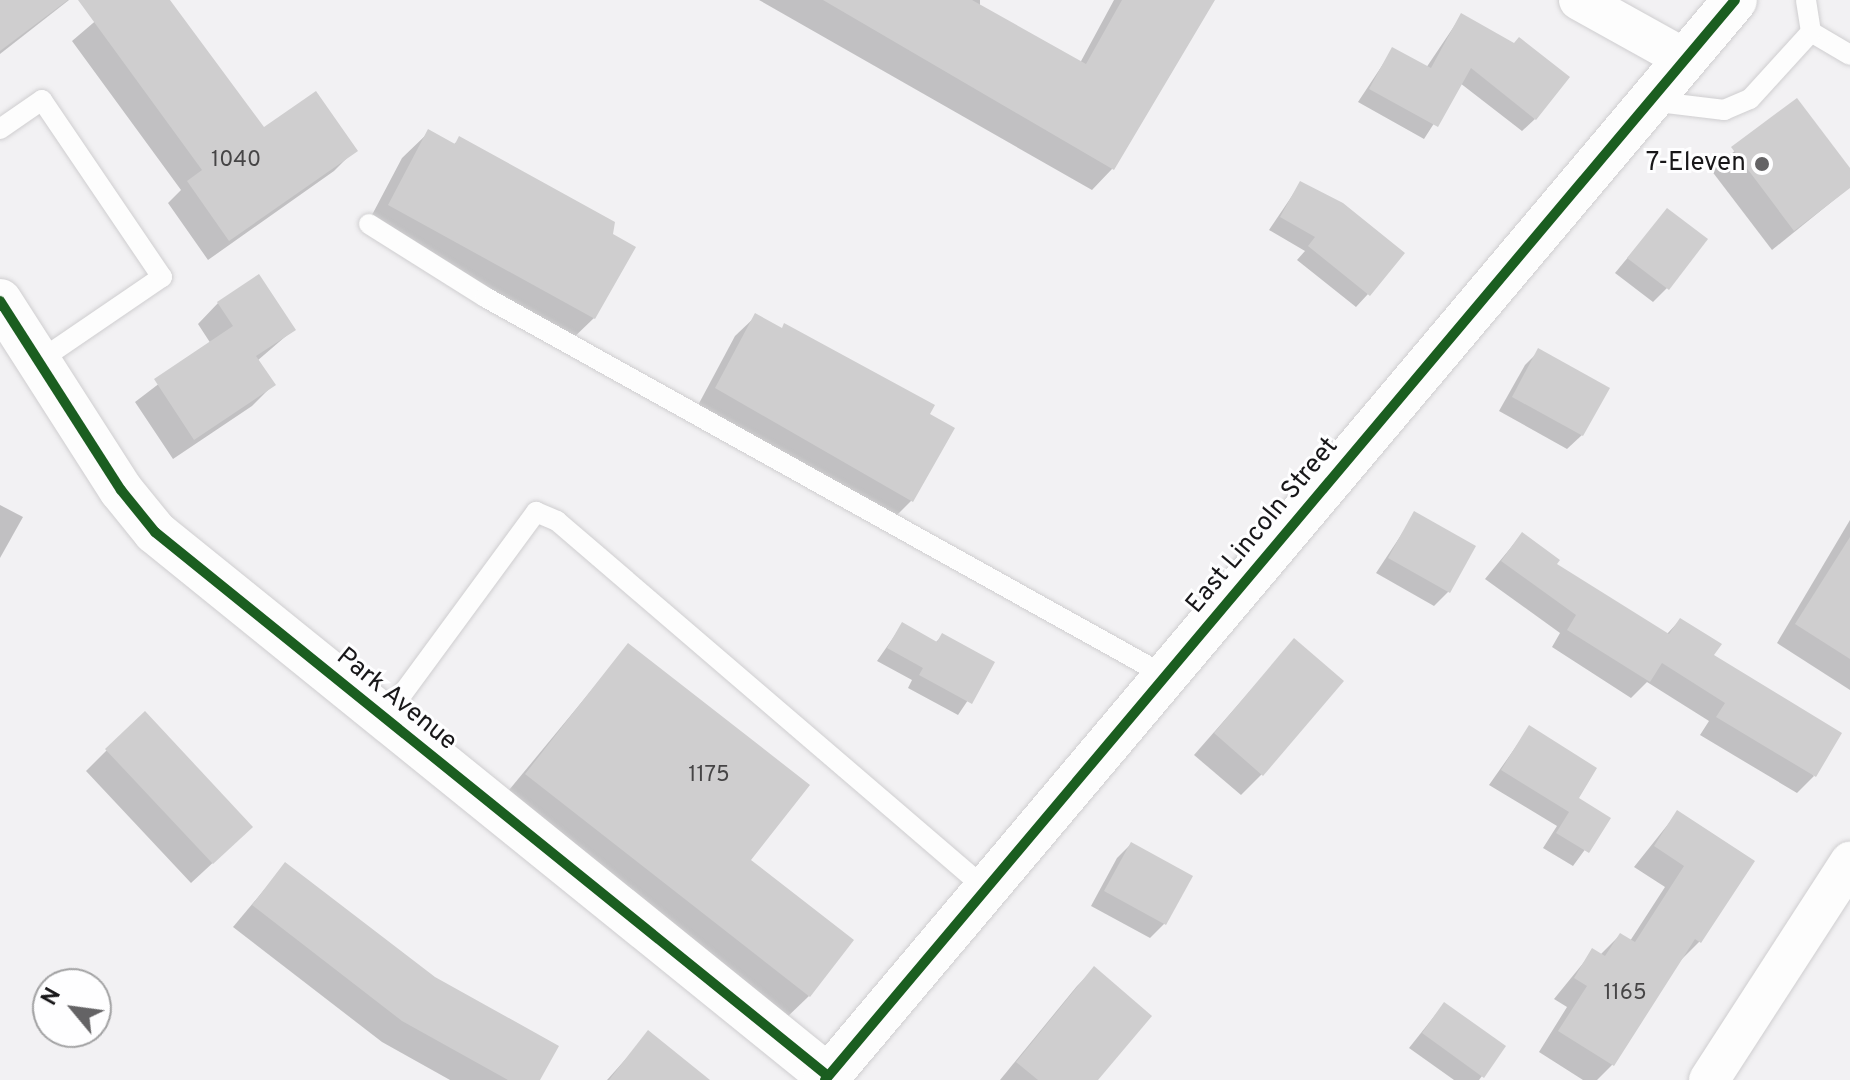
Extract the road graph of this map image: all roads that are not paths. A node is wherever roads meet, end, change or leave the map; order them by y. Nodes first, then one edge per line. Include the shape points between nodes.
1 (1579, 0) edge
2 (1735, 0) edge
3 (1806, 0) edge
4 (1811, 32) junction
5 (1850, 55) edge
6 (1685, 59) junction
7 (1650, 101) junction
8 (0, 129) edge
9 (369, 224) dead end
10 (0, 301) edge
11 (39, 361) junction
12 (1166, 676) junction
13 (384, 719) junction
14 (1850, 862) edge
15 (986, 889) junction
16 (827, 1078) edge
17 (1709, 1080) edge

1 - 6 street
2 - 6 street, East Lincoln Street
3 - 4 lane
4 - 5 lane
4 - 7 lane via 1750,99 1724,110
6 - 7 street, East Lincoln Street
7 - 12 street, East Lincoln Street
8 - 11 lane via 42,100 162,277
9 - 12 lane via 498,305
10 - 11 street, Park Avenue
11 - 13 street, Park Avenue via 121,490 155,532
12 - 15 street, East Lincoln Street
13 - 15 lane via 536,512 557,521
13 - 16 street, Park Avenue
14 - 17 street
15 - 16 street, East Lincoln Street

